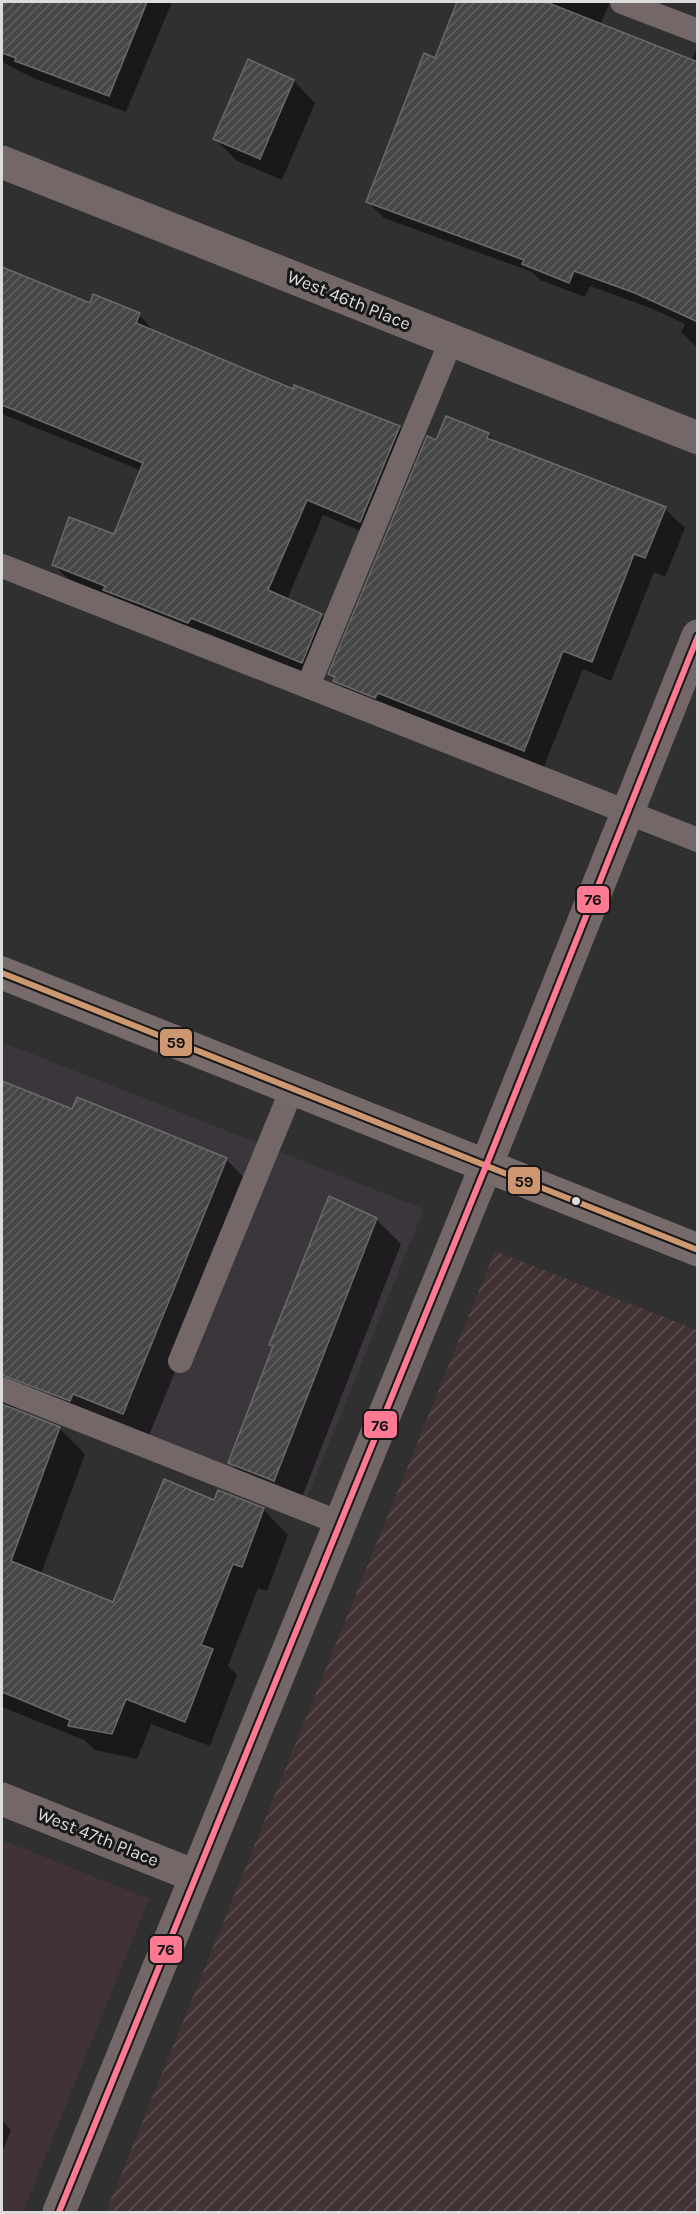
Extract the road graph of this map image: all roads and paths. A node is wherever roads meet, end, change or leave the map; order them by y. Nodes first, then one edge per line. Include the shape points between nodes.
1 (622, 2) edge
2 (698, 31) edge
3 (2, 162) edge
4 (451, 341) junction
5 (698, 438) edge
6 (2, 566) edge
7 (698, 636) edge
8 (308, 686) junction
9 (627, 812) junction
10 (698, 840) edge
11 (2, 973) edge
12 (292, 1089) junction
13 (486, 1166) junction
14 (698, 1250) edge
15 (180, 1361) dead end
16 (2, 1389) edge
17 (340, 1522) junction
18 (2, 1799) edge
19 (195, 1876) junction
20 (59, 2212) edge

1 - 2 lane
3 - 4 street, West 46th Place
4 - 5 street, West 46th Place
4 - 8 lane
6 - 8 lane
7 - 9 street
8 - 9 lane
9 - 10 lane
9 - 13 street
11 - 12 main road
12 - 13 main road
12 - 15 lane
13 - 14 main road
13 - 17 street
16 - 17 lane
17 - 19 street
18 - 19 street, West 47th Place
19 - 20 street

